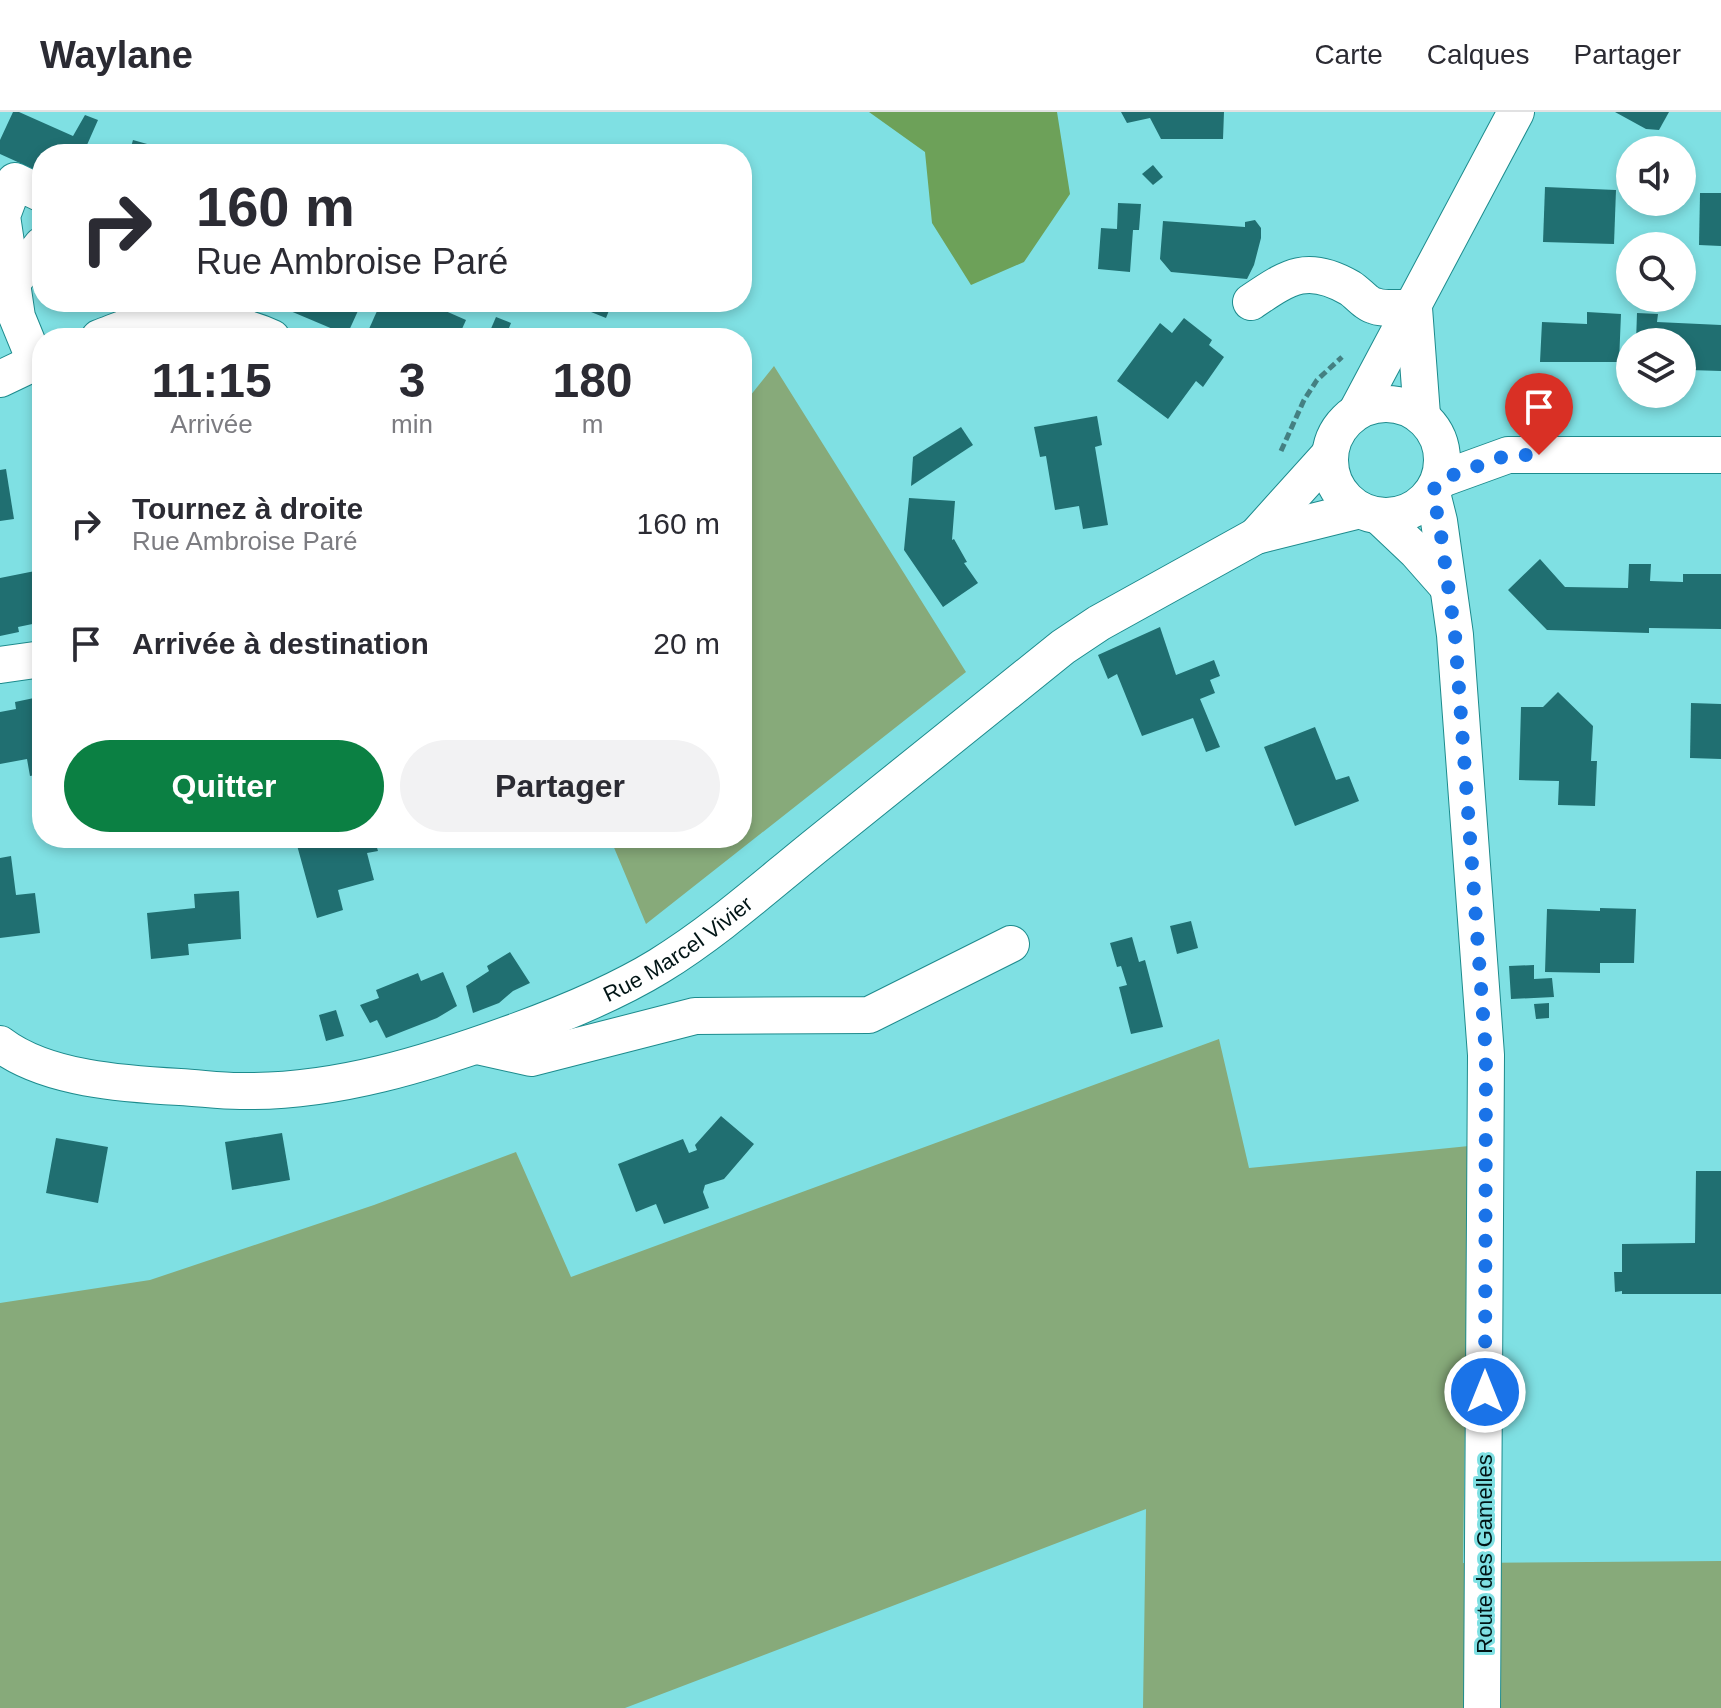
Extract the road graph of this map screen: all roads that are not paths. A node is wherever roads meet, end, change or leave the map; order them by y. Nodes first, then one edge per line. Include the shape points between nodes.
1 (1516, 112) edge
2 (32, 189) edge
3 (32, 258) edge
4 (11, 284) junction
5 (1251, 302) dead end
6 (1414, 308) junction
7 (126, 328) edge
8 (192, 328) edge
9 (32, 346) edge
10 (32, 363) edge
11 (0, 379) edge
12 (1358, 409) junction
13 (1429, 423) junction
14 (1329, 455) junction
15 (1508, 455) junction
16 (1721, 455) edge
17 (1436, 486) junction
18 (1370, 513) junction
19 (1256, 536) junction
20 (1447, 586) junction
21 (32, 660) edge
22 (0, 665) edge
23 (1011, 944) dead end
24 (0, 1044) edge
25 (477, 1046) junction
26 (1482, 1708) edge

1 - 6 street
2 - 4 street via 15,181 2,216
3 - 4 street
4 - 9 street via 17,317
5 - 6 street via 1279,283 1312,272 1353,289 1374,306
6 - 12 street
6 - 13 street
7 - 8 street via 142,322
10 - 11 street
12 - 13 street via 1402,405
12 - 14 street via 1338,429
13 - 15 street
13 - 17 street via 1443,463
14 - 18 street via 1331,477 1342,496
14 - 19 street, Rue Marcel Vivier
15 - 16 street
15 - 17 street
17 - 18 street via 1417,507 1399,515
17 - 20 street, Route des Gamelles
18 - 19 street, Rue Marcel Vivier
18 - 20 street via 1417,552
19 - 25 street, Rue Marcel Vivier via 1063,647 661,965 606,995
20 - 26 street, Route des Gamelles via 1486,1055
21 - 22 street
23 - 25 street via 869,1015 695,1016 531,1058
24 - 25 street, Rue Marcel Vivier via 40,1065 90,1077 242,1091 358,1079

